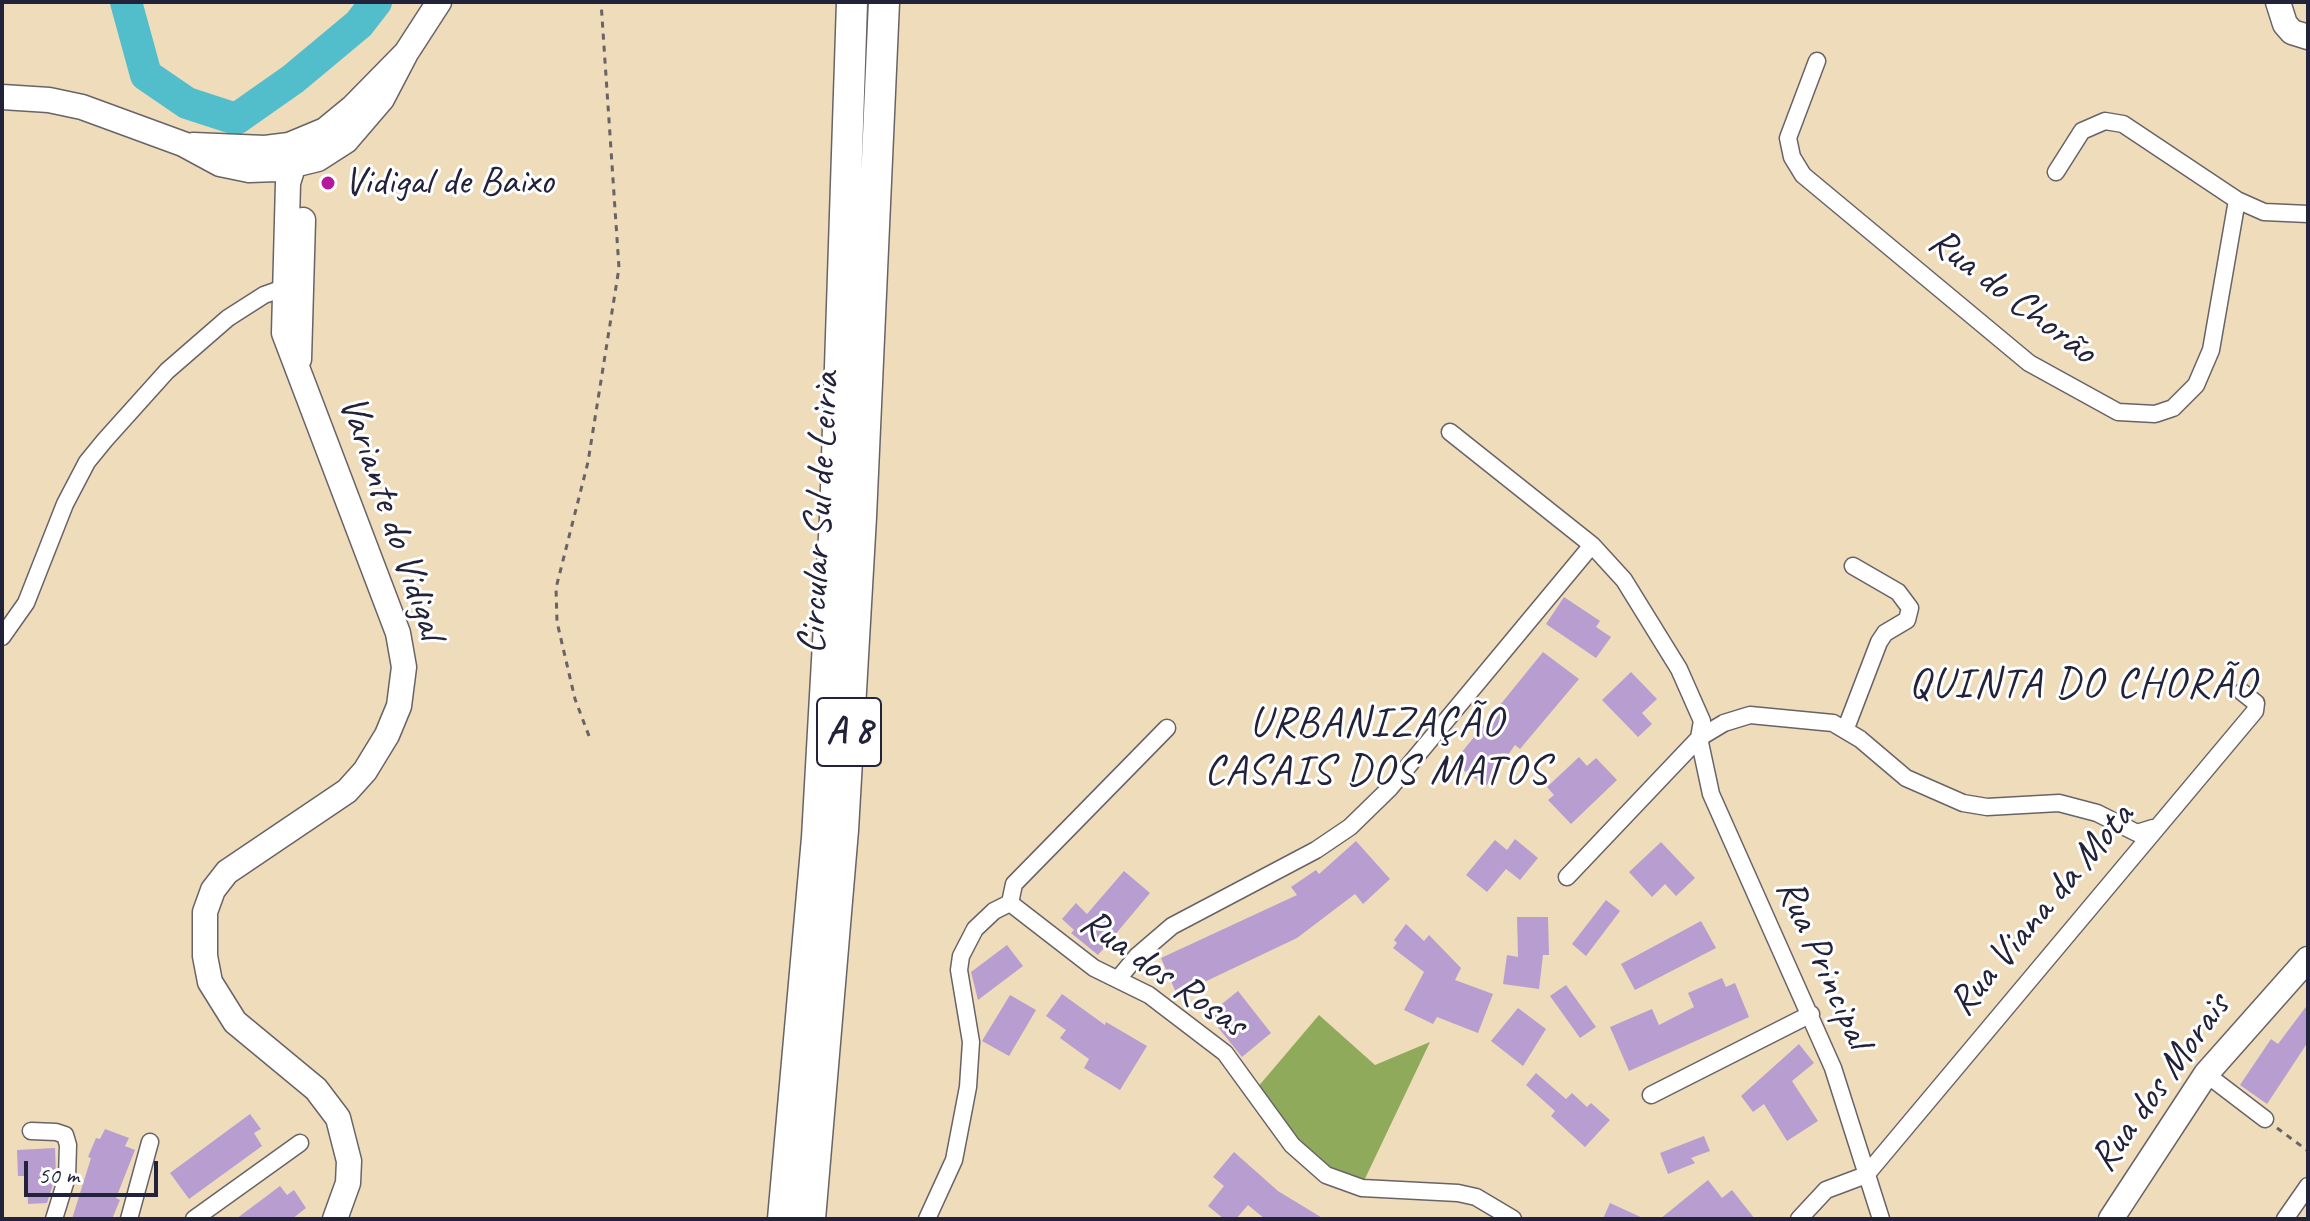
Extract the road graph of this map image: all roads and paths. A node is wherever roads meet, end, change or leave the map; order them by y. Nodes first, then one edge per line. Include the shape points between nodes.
1 (439, 2) edge
2 (601, 2) edge
3 (852, 2) edge
4 (884, 2) edge
5 (2278, 2) edge
6 (2308, 37) edge
7 (1817, 61) dead end
8 (2, 97) edge
9 (291, 156) junction
10 (2056, 172) dead end
11 (2237, 200) junction
12 (2308, 214) edge
13 (859, 246) junction
14 (294, 285) junction
15 (1450, 432) dead end
16 (1592, 545) junction
17 (1853, 566) dead end
18 (2, 637) edge
19 (2242, 692) dead end
20 (1167, 728) dead end
21 (1846, 728) junction
22 (589, 736) dead end
23 (1699, 738) junction
24 (2153, 828) junction
25 (1567, 877) dead end
26 (1010, 903) junction
27 (2308, 959) edge
28 (1118, 979) junction
29 (1811, 1014) junction
30 (2206, 1074) junction
31 (1651, 1095) dead end
32 (2265, 1119) joint
33 (31, 1131) dead end
34 (150, 1142) dead end
35 (300, 1143) dead end
36 (2308, 1151) edge
37 (1866, 1175) junction
38 (2308, 1186) edge
39 (54, 1219) edge
40 (129, 1219) edge
41 (194, 1219) edge
42 (335, 1219) edge
43 (783, 1219) edge
44 (810, 1219) edge
45 (927, 1219) edge
46 (1513, 1219) edge
47 (1799, 1219) edge
48 (1881, 1219) edge
49 (2111, 1219) edge
50 (2285, 1219) edge

1 - 9 street via 406,53 340,119
2 - 22 path via 619,268 588,462 556,588 557,622
3 - 13 highway, Circular Sul de Leiria / A 8
4 - 13 highway, Circular Sul de Leiria / A 8
5 - 6 street via 2285,24
7 - 11 street, Rua do Chorão via 1788,138 1803,175 2029,363 2118,412 2155,414 2173,408 2196,385 2211,350
8 - 9 street via 82,107 183,144
9 - 14 street, Variante do Vidigal
10 - 11 street via 2082,131 2105,121 2123,124
11 - 12 street via 2264,212
13 - 43 highway, Circular Sul de Leiria / A 8 via 817,838
13 - 44 highway, Circular Sul de Leiria / A 8 via 861,517 843,830
14 - 18 street via 228,318 167,371 87,462 26,603
14 - 42 street, Variante do Vidigal via 299,372 398,633 404,667 399,706 387,735 347,791 227,872 213,890 205,912 205,956 210,982 235,1022 316,1089 338,1118 349,1161 348,1183
15 - 16 street, Rua Principal
16 - 23 street, Rua Principal via 1624,580 1679,669 1702,721
16 - 28 street via 1390,788 1350,827 1172,926
17 - 21 street via 1898,592 1910,608 1907,620 1879,642
19 - 24 street, Rua Viana da Mota via 2256,703 2255,711
20 - 26 street via 1014,884
21 - 23 street via 1820,720 1750,715
21 - 24 street via 1906,778 1954,801 1987,807 2059,803 2097,813 2137,833
23 - 25 street
23 - 29 street, Rua Principal via 1711,794
24 - 37 street, Rua Viana da Mota
26 - 28 street, Rua dos Rosas via 1094,968
26 - 45 street via 975,929 961,956 971,1042 967,1097 954,1160
27 - 30 street, Rua dos Morais
28 - 46 street, Rua dos Rosas via 1149,995 1225,1053 1292,1145 1326,1175 1362,1188 1476,1197
29 - 31 street
29 - 37 street, Rua Principal
30 - 32 street
30 - 49 street, Rua dos Morais
32 - 36 path
33 - 39 street via 65,1135 68,1145 67,1177
34 - 40 street
35 - 41 street
37 - 47 street via 1826,1190
37 - 48 street, Rua Principal
38 - 50 street

